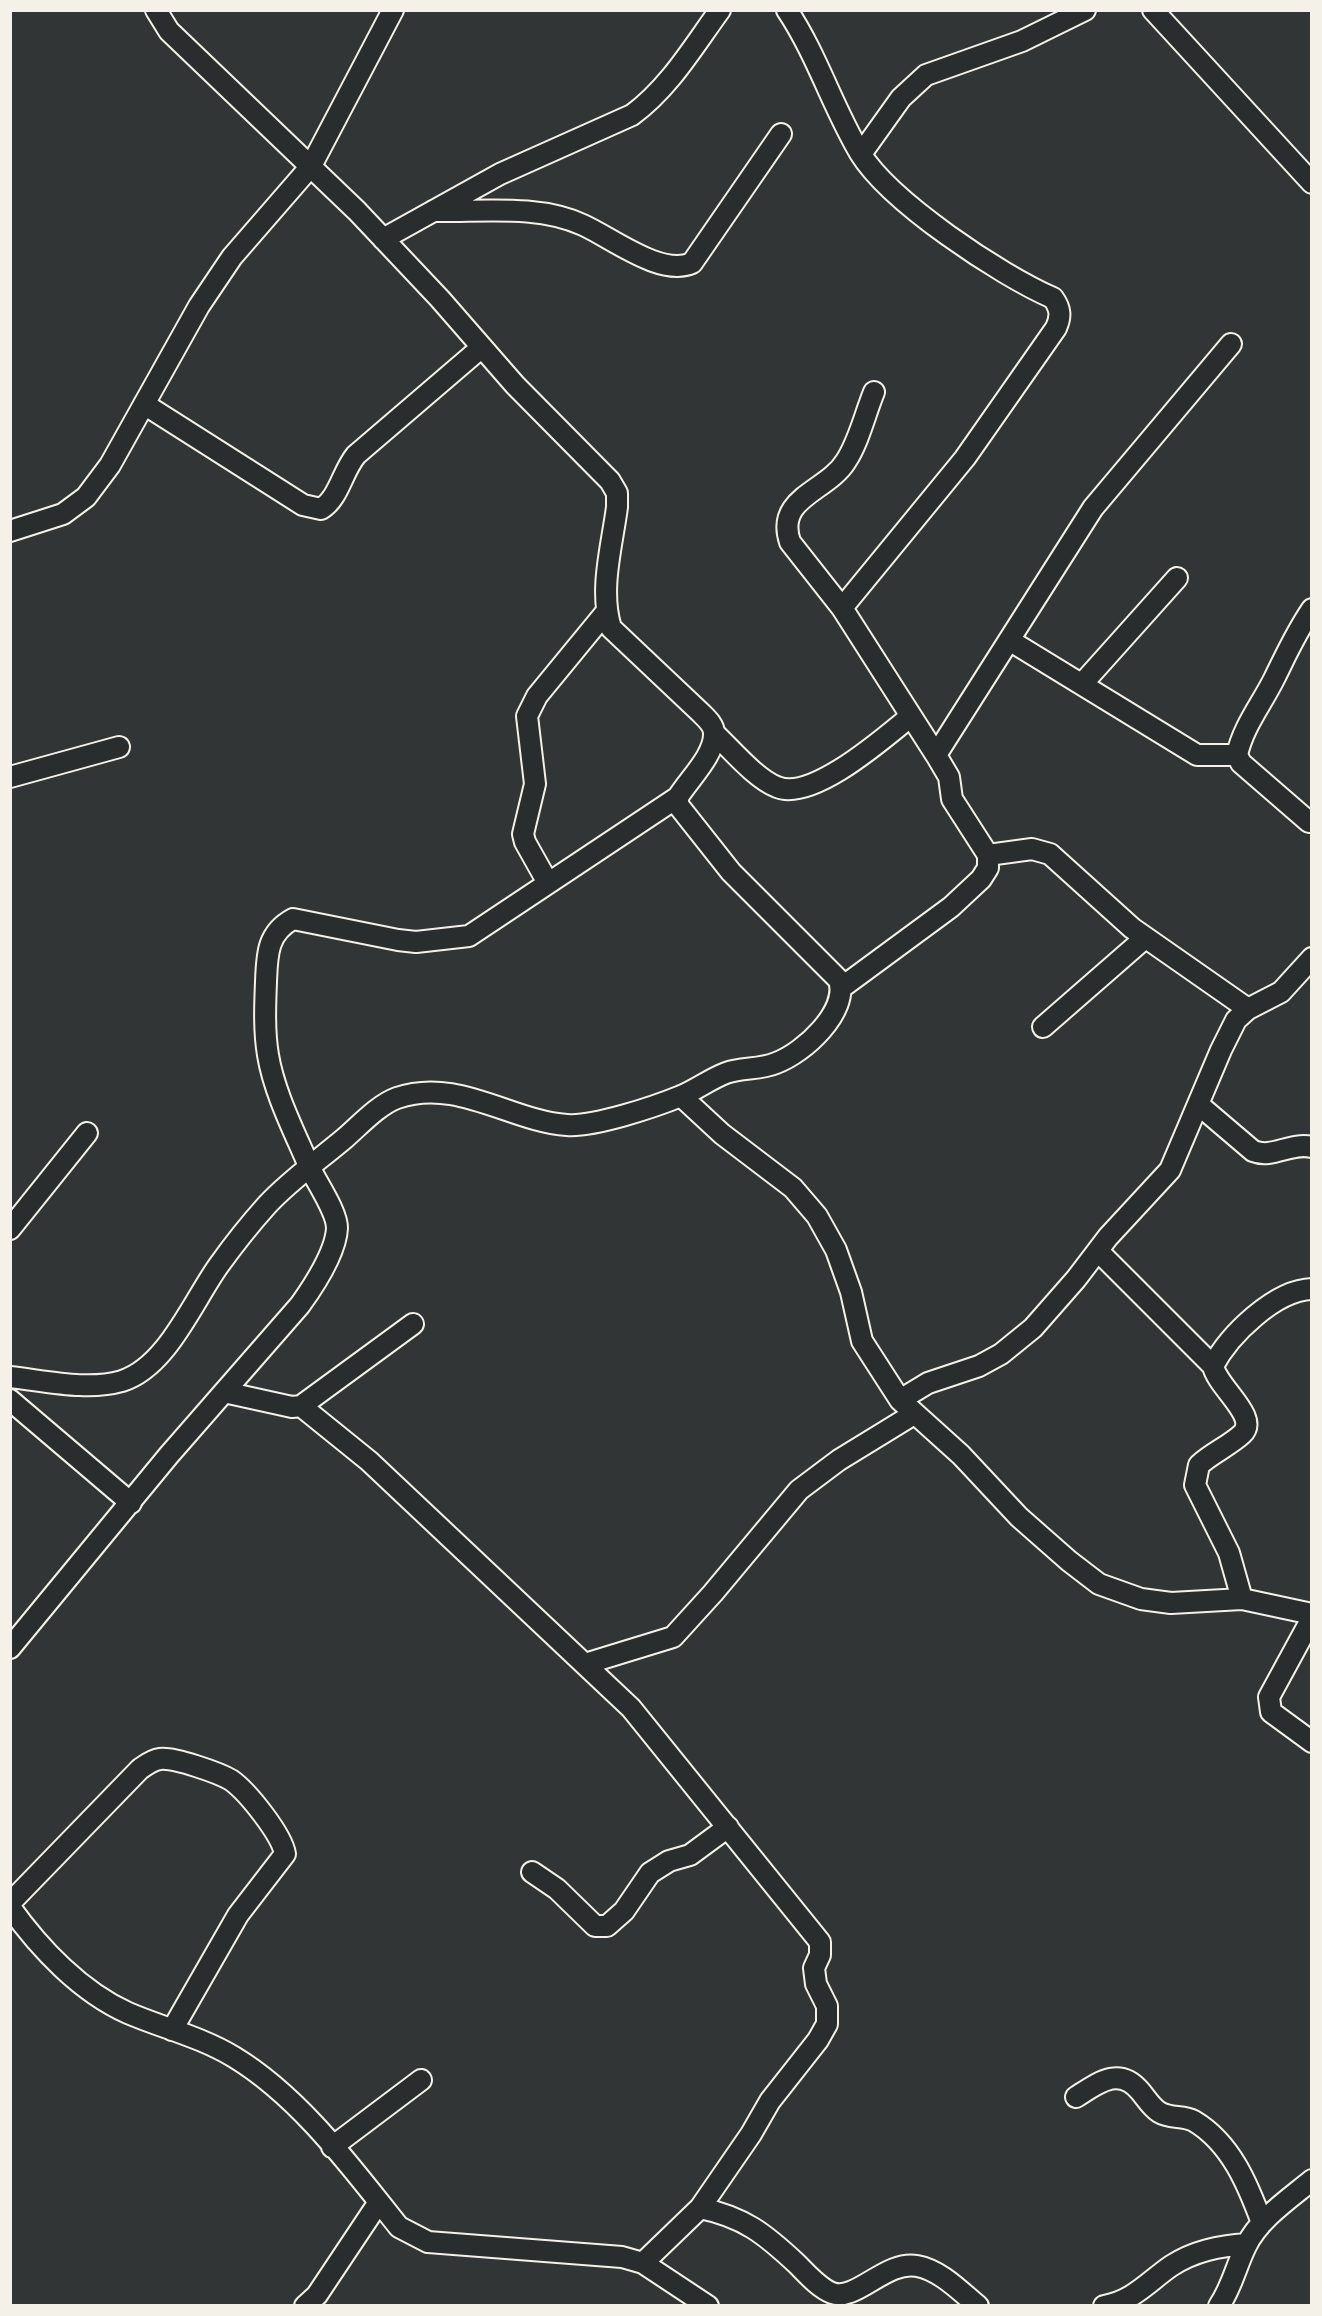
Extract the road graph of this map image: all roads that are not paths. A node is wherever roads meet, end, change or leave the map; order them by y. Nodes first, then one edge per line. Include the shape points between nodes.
1 (156, 10) edge
2 (393, 10) edge
3 (720, 10) edge
4 (787, 10) edge
5 (1085, 10) edge
6 (1154, 10) edge
7 (781, 134) dead end
8 (861, 154) junction
9 (310, 166) junction
10 (1311, 183) edge
11 (432, 212) junction
12 (383, 239) junction
13 (1231, 344) dead end
14 (482, 347) junction
15 (874, 392) dead end
16 (144, 404) junction
17 (10, 531) edge
18 (1177, 578) dead end
19 (842, 608) junction
20 (1311, 609) edge
21 (606, 612) junction
22 (1009, 639) junction
23 (1082, 684) junction
24 (911, 716) junction
25 (714, 733) junction
26 (119, 747) dead end
27 (936, 755) junction
28 (1237, 755) junction
29 (10, 777) edge
30 (678, 797) junction
31 (1310, 822) dead end
32 (988, 855) junction
33 (548, 883) junction
34 (1145, 938) junction
35 (1311, 958) edge
36 (841, 988) junction
37 (1248, 1009) junction
38 (1043, 1028) dead end
39 (681, 1096) junction
40 (1199, 1105) junction
41 (87, 1133) dead end
42 (1311, 1147) edge
43 (310, 1168) junction
44 (10, 1229) edge
45 (1098, 1251) junction
46 (1311, 1289) edge
47 (413, 1324) dead end
48 (1213, 1366) junction
49 (10, 1377) edge
50 (224, 1392) junction
51 (10, 1400) edge
52 (900, 1400) junction
53 (301, 1406) junction
54 (914, 1414) junction
55 (131, 1503) junction
56 (1242, 1599) junction
57 (1311, 1616) edge
58 (10, 1648) edge
59 (585, 1664) junction
60 (1311, 1742) edge
61 (728, 1827) junction
62 (532, 1872) dead end
63 (10, 1905) edge
64 (172, 2030) junction
65 (421, 2080) dead end
66 (1076, 2097) dead end
67 (332, 2147) junction
68 (1311, 2180) edge
69 (379, 2202) junction
70 (700, 2208) junction
71 (1262, 2223) junction
72 (1247, 2244) junction
73 (643, 2263) junction
74 (1230, 2302) edge
75 (305, 2306) edge
76 (708, 2306) edge
77 (978, 2306) edge
78 (1104, 2306) edge

1 - 9 street via 169,31
2 - 9 street
3 - 11 street via 670,79 632,115 500,174
4 - 8 street
5 - 8 street via 1022,41 926,75 901,98
6 - 10 street
7 - 11 street via 692,263 683,267 658,263 560,216
8 - 19 street via 886,186 982,260 1053,298 1059,306 1060,319 965,458
9 - 12 street
9 - 16 street via 232,257 199,306
11 - 12 street
12 - 14 street
13 - 22 street via 1093,508
14 - 16 street via 356,455 330,503 321,508 303,505
14 - 21 street via 610,481 617,493
15 - 19 street via 846,462 786,518 790,542
16 - 17 street via 110,465 86,497 63,514
18 - 23 street
19 - 24 street
20 - 28 street via 1239,741
21 - 25 street via 611,628 701,712
21 - 33 street via 537,696 527,716 535,784 523,834
22 - 23 street
22 - 27 street
23 - 28 street via 1197,755
24 - 25 street via 860,759 807,786 788,790 766,781
24 - 27 street
25 - 30 street via 708,754
26 - 29 street
27 - 32 street via 949,777 952,799
28 - 31 street via 1241,763
30 - 33 street
30 - 36 street via 683,814 731,872 831,972
32 - 34 street via 1032,849 1050,854
32 - 36 street via 988,868 981,879 951,907
33 - 43 street via 469,936 416,942 306,920 292,919 281,926 269,943 267,960 267,1045 273,1077
34 - 37 street
34 - 38 street
35 - 37 street via 1281,992
36 - 39 street via 836,1011 792,1056 763,1068 726,1073
37 - 40 street via 1236,1020
39 - 43 street via 585,1125 543,1120 467,1096 423,1093 396,1098
39 - 52 street via 722,1134 793,1188 817,1216 836,1250 862,1341
40 - 42 street via 1253,1151 1263,1155 1292,1146
40 - 45 street via 1170,1170
41 - 44 street
43 - 49 street via 268,1203 160,1357 140,1372 124,1380 91,1386
43 - 50 street via 336,1221 334,1242 310,1291
45 - 48 street
45 - 52 street via 1032,1328 1001,1354 979,1366 928,1383
46 - 48 street via 1283,1297 1250,1321
47 - 53 street
48 - 56 street via 1215,1377 1247,1418 1247,1428 1199,1465 1195,1485 1229,1553
50 - 53 street
50 - 55 street
51 - 55 street
52 - 54 street
53 - 59 street via 369,1461
54 - 56 street via 961,1455 1019,1517 1099,1584 1141,1599 1171,1603
54 - 59 street via 799,1490 673,1637
55 - 58 street
56 - 57 street
57 - 60 street via 1269,1697 1272,1712
59 - 61 street via 631,1708
61 - 62 street via 690,1855 657,1868 617,1919 607,1926 595,1926 557,1889
61 - 70 street via 820,1942 814,1968 816,1984 827,2006 827,2024 770,2101
63 - 64 street via 56,1960 95,1995
63 - 64 street via 153,1761 173,1759 230,1780 283,1842 285,1854 238,1915
64 - 67 street via 232,2056 258,2074
65 - 67 street
66 - 71 street via 1117,2076 1129,2080 1157,2111 1192,2120 1230,2156 1247,2182
67 - 69 street
68 - 71 street
69 - 73 street via 399,2227 428,2242 622,2257
69 - 75 street via 317,2295
70 - 73 street
70 - 77 street via 747,2222 833,2294 845,2295 896,2266 916,2266 951,2283
71 - 72 street
72 - 74 street
72 - 78 street via 1195,2253 1171,2266 1135,2295
73 - 76 street

